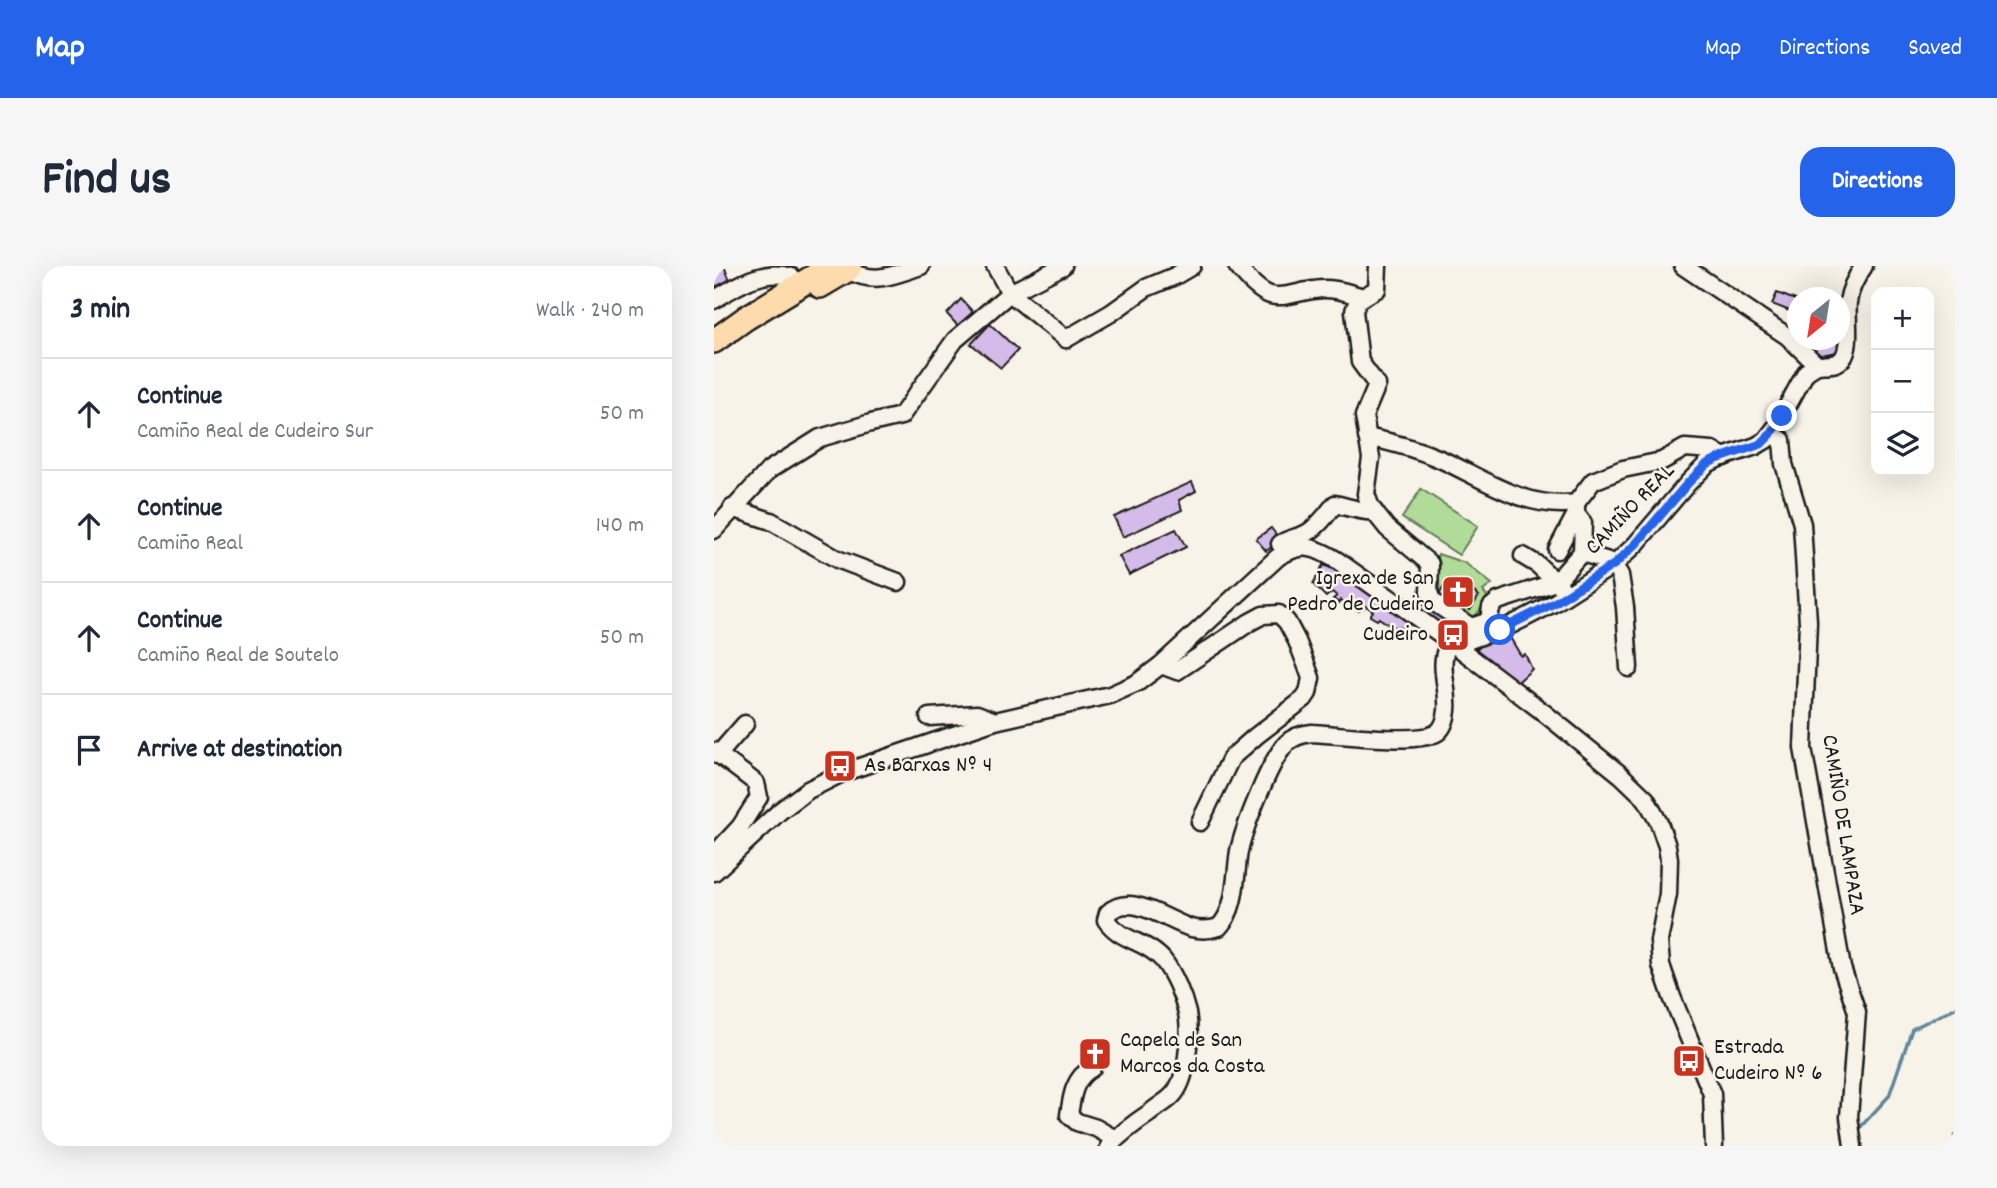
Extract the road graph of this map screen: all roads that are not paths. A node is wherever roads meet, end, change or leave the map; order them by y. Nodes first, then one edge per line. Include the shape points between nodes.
1 (921, 266) edge
2 (995, 266) edge
3 (1063, 266) edge
4 (1192, 266) edge
5 (1237, 266) edge
6 (1378, 266) edge
7 (1683, 266) edge
8 (1864, 266) edge
9 (843, 267) edge
10 (796, 287) junction
11 (1010, 293) junction
12 (1363, 297) junction
13 (714, 300) edge
14 (714, 341) edge
15 (1816, 365) junction
16 (1771, 434) junction
17 (1367, 437) junction
18 (1724, 457) junction
19 (732, 508) junction
20 (1576, 508) junction
21 (1374, 511) junction
22 (714, 530) edge
23 (1567, 534) junction
24 (1582, 547) junction
25 (1557, 550) dead end
26 (1523, 556) dead end
27 (1614, 565) junction
28 (1254, 579) junction
29 (898, 582) dead end
30 (1562, 588) junction
31 (1494, 626) junction
32 (1455, 645) junction
33 (1161, 665) junction
34 (1629, 668) dead end
35 (929, 717) dead end
36 (995, 721) junction
37 (745, 724) dead end
38 (716, 753) edge
39 (1200, 822) dead end
40 (714, 855) edge
41 (714, 872) edge
42 (1092, 1068) dead end
43 (1112, 1143) edge
44 (1714, 1146) edge
45 (1853, 1146) edge

1 - 9 street via 881,279 861,277
2 - 11 street
3 - 11 street
4 - 11 street via 1146,288 1066,339
5 - 12 street via 1268,295 1338,289
6 - 12 street via 1377,289
7 - 15 street via 1787,336
8 - 15 street via 1848,303 1846,352 1835,363
9 - 10 highway via 815,289
10 - 13 street via 792,277 780,273 744,281
10 - 14 highway
11 - 19 street via 955,340 901,416 820,438 769,470
12 - 17 street via 1354,311 1360,362 1377,385 1364,416
15 - 16 street via 1807,372
16 - 18 street, CAMIÑO REAL via 1761,444
16 - 45 street, CAMIÑO DE LAMPAZA via 1782,440 1784,464 1802,524 1808,622 1803,748 1842,968 1857,1012 1849,1117
17 - 20 street via 1438,458 1515,496
17 - 21 street via 1371,458 1366,494
18 - 20 street via 1712,450 1685,448 1662,461 1623,469 1593,481
18 - 27 street, CAMIÑO REAL via 1701,470
19 - 22 street
19 - 29 street via 771,521 837,559
20 - 23 street
20 - 24 street via 1583,523
21 - 28 street via 1335,504 1315,528 1272,550
21 - 31 street via 1430,564 1432,601 1471,627
23 - 24 street
23 - 25 street
24 - 27 street via 1590,556
24 - 30 street
26 - 30 street
27 - 30 street, CAMIÑO REAL
27 - 34 street via 1624,597
28 - 32 street via 1292,549 1322,551
28 - 33 street
30 - 31 street via 1554,603
30 - 31 street via 1498,601 1491,607
31 - 32 street
32 - 43 street via 1445,652 1447,710 1437,733 1382,738 1312,733 1287,743 1274,761 1245,830 1229,912 1219,927 1189,927 1148,908 1120,905 1108,913 1106,920 1115,930 1163,960 1188,1015 1186,1057 1178,1088
32 - 44 street via 1621,775 1654,812 1668,859 1668,894 1659,941 1661,965 1712,1094
33 - 36 street via 1110,695
33 - 39 street via 1177,671 1250,622 1279,614 1297,641 1311,678 1304,699 1231,758
35 - 36 street via 977,714
36 - 41 street via 842,773 808,790
37 - 38 street
38 - 40 street via 757,783 759,797 740,828
42 - 43 street via 1077,1081 1069,1115 1096,1128

